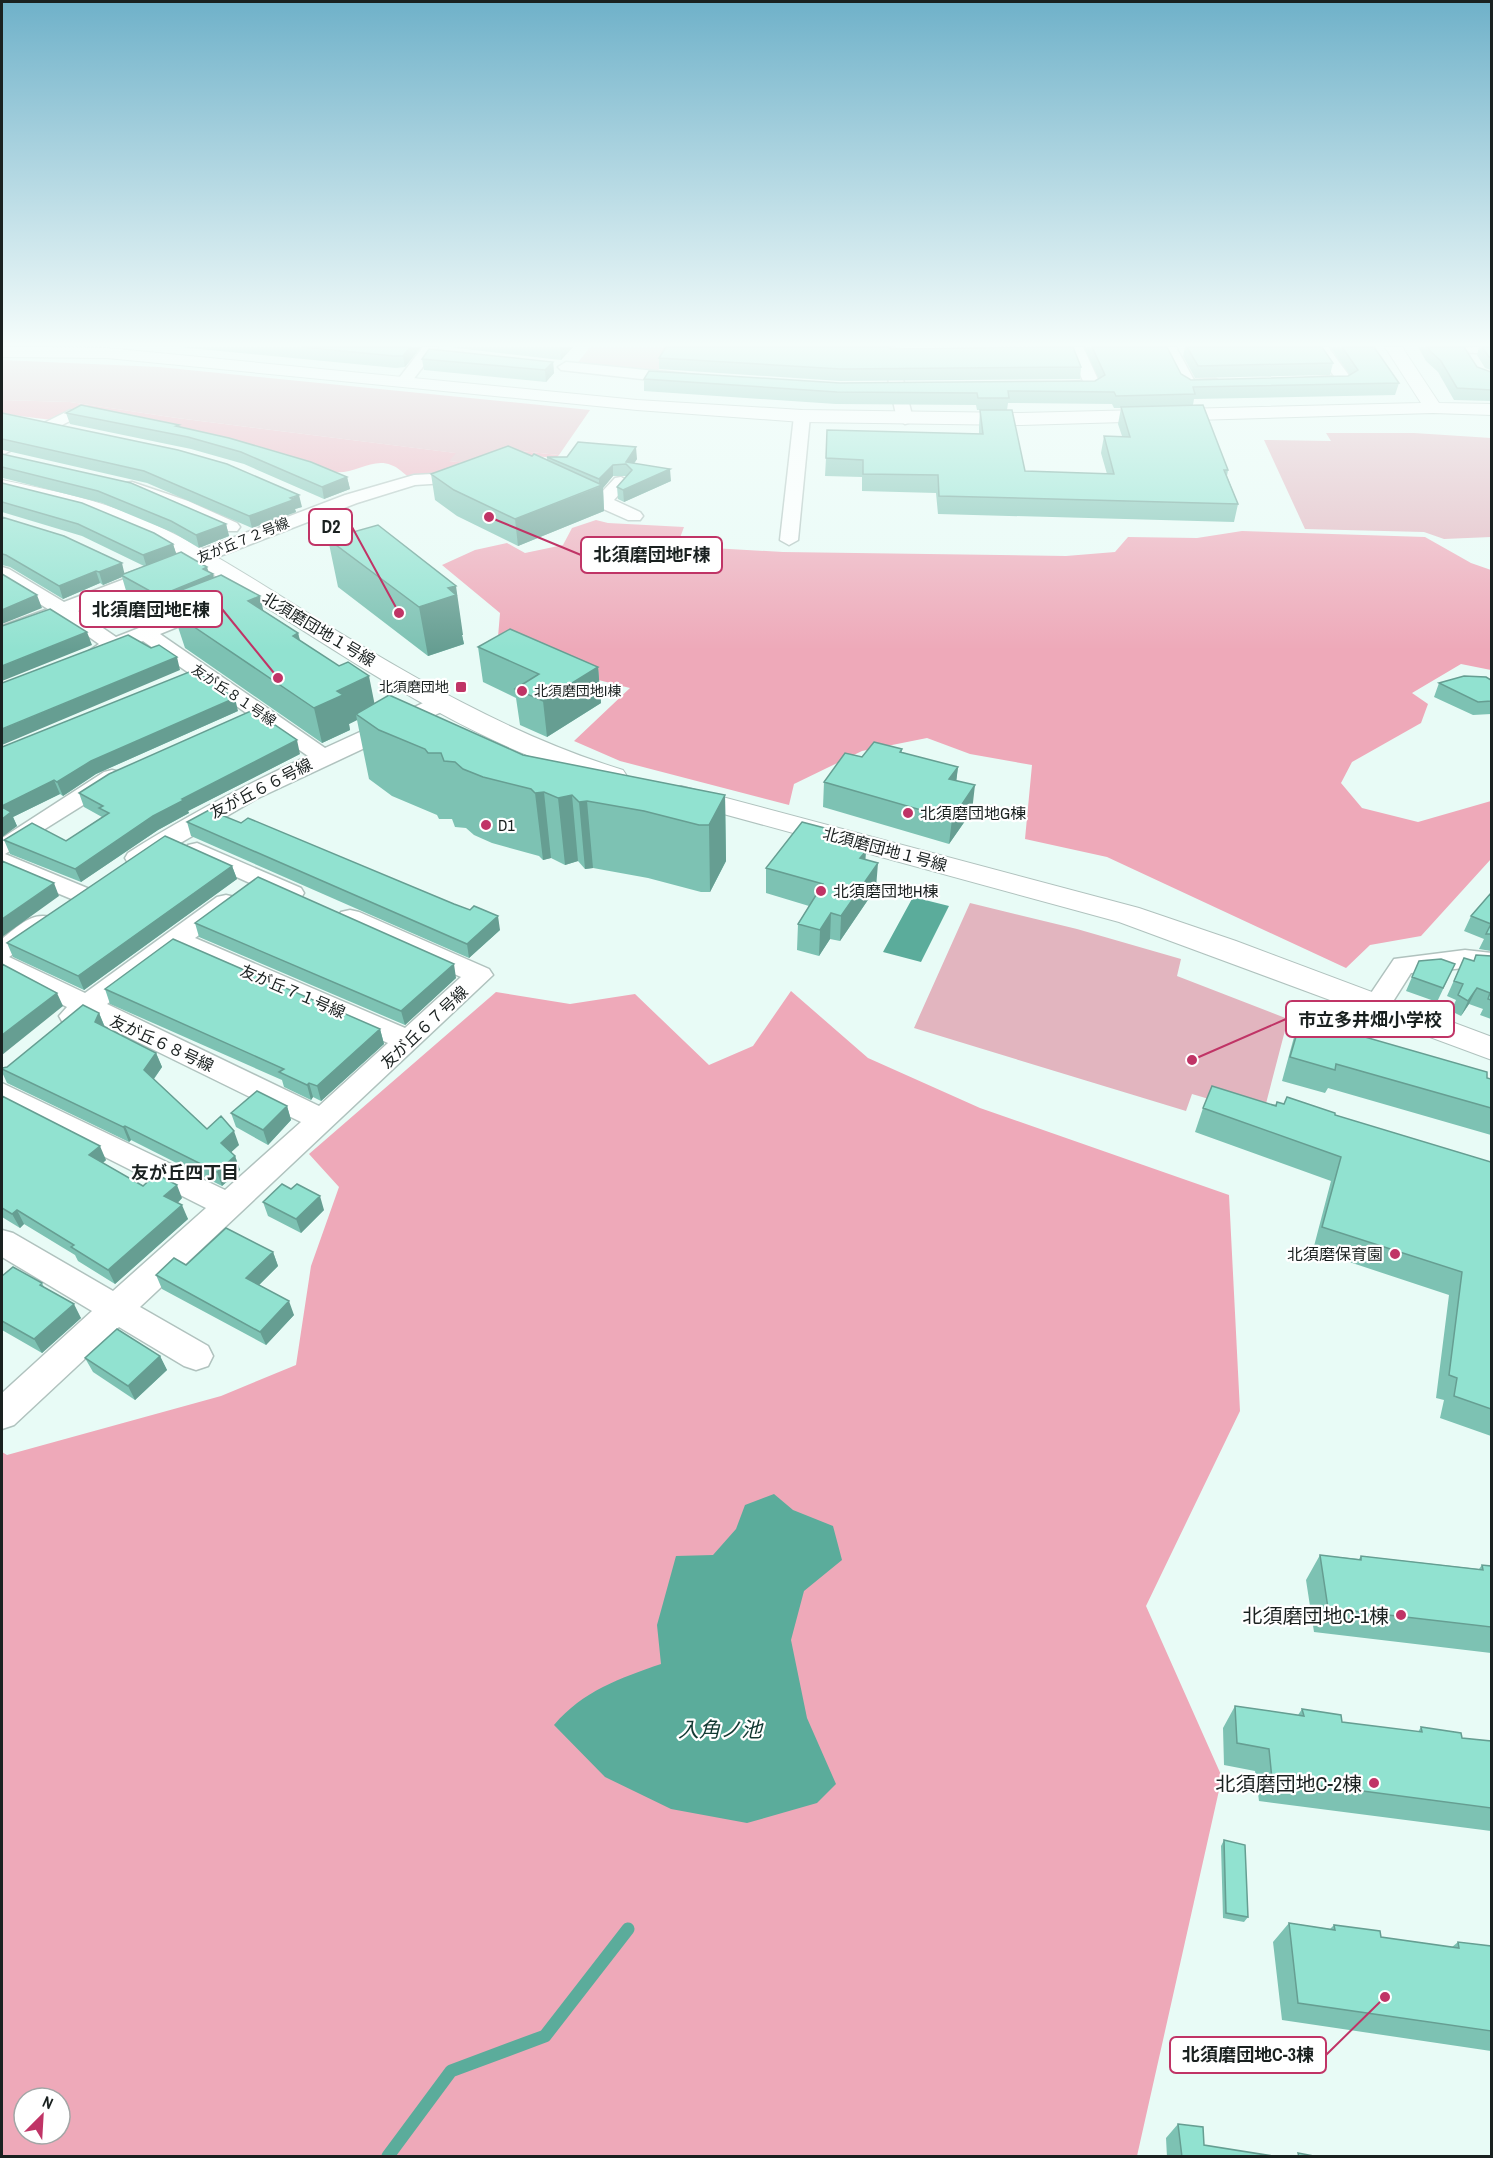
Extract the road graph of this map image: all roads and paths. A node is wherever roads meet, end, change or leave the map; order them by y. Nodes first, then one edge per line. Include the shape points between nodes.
1 (799, 448) edge
2 (2, 457) edge
3 (25, 462) edge
4 (484, 473) edge
5 (552, 480) edge
6 (621, 482) edge
7 (118, 483) edge
8 (2, 486) edge
9 (303, 499) dead end
10 (603, 502) junction
11 (325, 508) junction
12 (634, 516) dead end
13 (251, 536) junction
14 (789, 540) dead end
15 (200, 557) junction
16 (126, 567) dead end
17 (2, 573) edge
18 (147, 577) junction
19 (253, 590) junction
20 (62, 609) junction
21 (2, 633) edge
22 (145, 633) junction
23 (114, 645) junction
24 (83, 657) edge
25 (198, 672) junction
26 (176, 681) edge
27 (442, 703) junction
28 (323, 757) junction
29 (136, 767) edge
30 (168, 837) junction
31 (2, 848) edge
32 (2, 861) edge
33 (259, 878) junction
34 (85, 893) junction
35 (177, 940) junction
36 (2, 951) edge
37 (1491, 962) edge
38 (2, 964) edge
39 (1377, 1005) junction
40 (85, 1006) junction
41 (57, 1028) edge
42 (409, 1041) junction
43 (1491, 1049) edge
44 (2, 1092) edge
45 (323, 1120) junction
46 (229, 1206) junction
47 (2, 1242) edge
48 (116, 1310) junction
49 (196, 1356) dead end
50 (2, 1414) edge

1 - 14 street
2 - 3 street
4 - 11 street, 友が丘７２号線 via 414,480
5 - 10 street
6 - 10 street
7 - 13 street via 172,501
8 - 15 street, 北須磨団地１号線 via 94,509
9 - 11 street
10 - 12 street
11 - 13 street, 友が丘７２号線
13 - 15 street, 友が丘７２号線
15 - 18 street, 友が丘７２号線
15 - 19 street, 北須磨団地１号線
16 - 18 street
17 - 20 street
18 - 20 street, 友が丘７２号線
19 - 22 street
19 - 27 street, 北須磨団地１号線
20 - 21 street, 友が丘７２号線
20 - 23 street
22 - 23 street
22 - 25 street, 友が丘８１号線
23 - 24 street
25 - 26 street
25 - 28 street, 友が丘８１号線 via 249,717
27 - 28 street, 友が丘６６号線
27 - 39 street, 北須磨団地１号線 via 502,735 576,766 1130,915
28 - 30 street, 友が丘６６号線
29 - 31 street via 105,781
30 - 33 street, 友が丘６７号線
30 - 34 street, 友が丘６６号線
32 - 34 street
33 - 35 street
33 - 42 street, 友が丘６７号線 via 480,975
34 - 36 street, 友が丘６６号線
35 - 40 street
35 - 42 street, 友が丘７１号線
37 - 39 street via 1465,959 1403,965
38 - 40 street, 友が丘６８号線
39 - 43 street, 北須磨団地１号線
40 - 41 street
40 - 45 street, 友が丘６８号線
42 - 45 street, 友が丘６７号線
44 - 46 street
45 - 46 street, 友が丘６７号線
46 - 48 street, 友が丘６７号線
47 - 48 street
48 - 49 street
48 - 50 street, 友が丘６７号線

